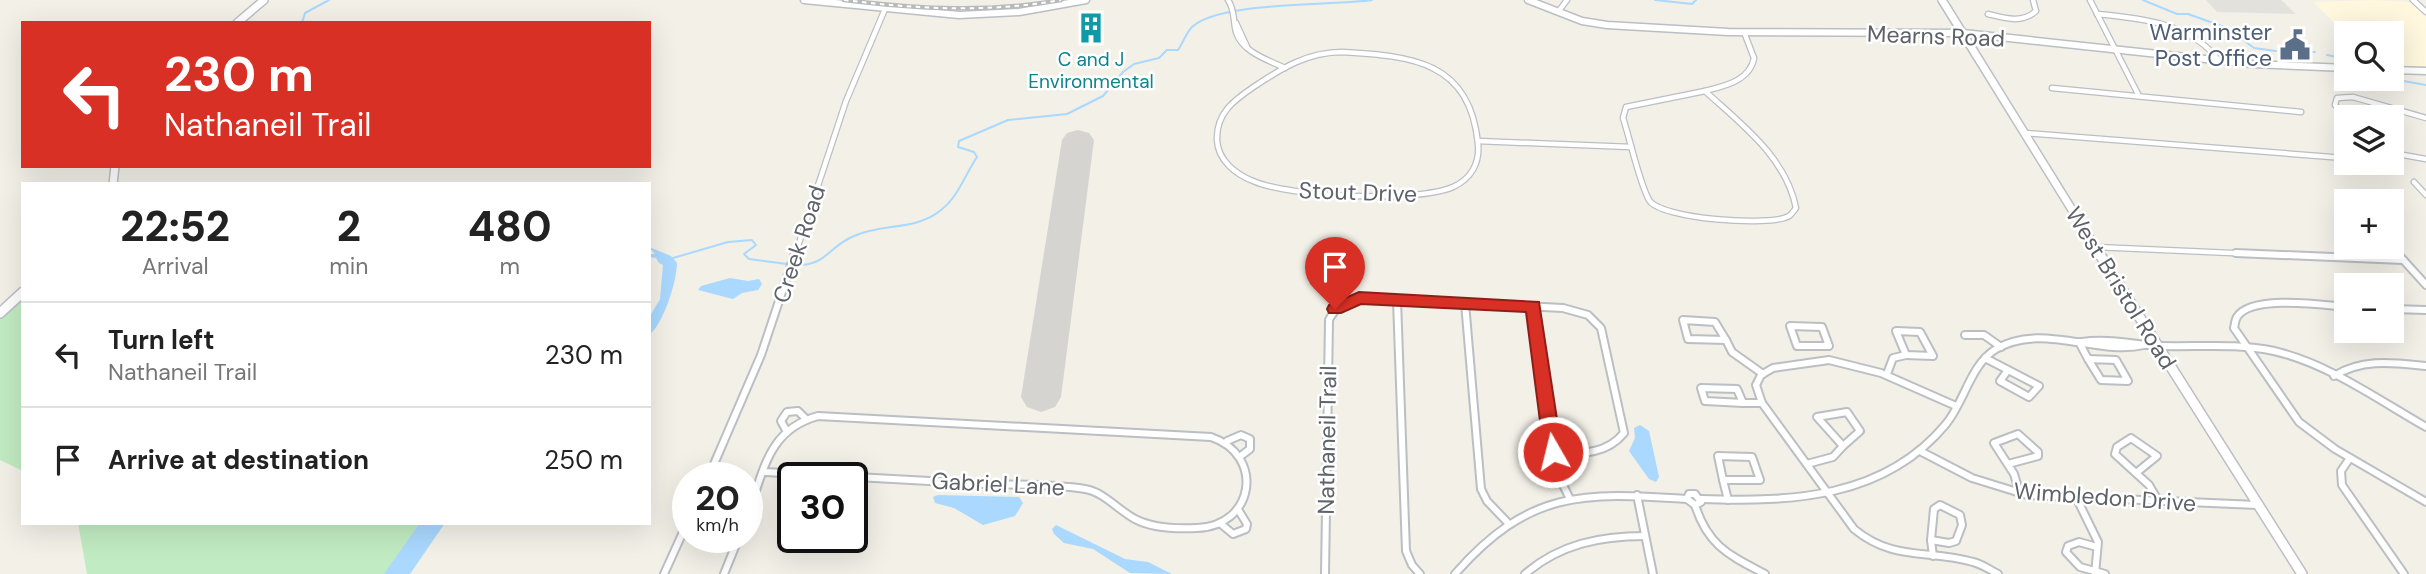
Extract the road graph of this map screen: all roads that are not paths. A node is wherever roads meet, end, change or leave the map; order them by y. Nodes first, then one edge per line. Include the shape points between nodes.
1 (264, 0) edge
2 (804, 0) edge
3 (1086, 0) edge
4 (1528, 0) edge
5 (1567, 0) edge
6 (1942, 0) edge
7 (2033, 0) edge
8 (2090, 0) edge
9 (2413, 0) edge
10 (1232, 3) edge
11 (885, 9) junction
12 (1558, 12) junction
13 (2426, 12) edge
14 (1988, 13) dead end
15 (2097, 14) junction
16 (239, 21) edge
17 (1744, 32) junction
18 (1756, 32) junction
19 (1963, 33) junction
20 (1748, 40) junction
21 (1247, 47) joint
22 (2116, 50) junction
23 (2219, 61) junction
24 (2334, 67) edge
25 (1285, 68) junction
26 (2404, 70) edge
27 (2426, 71) edge
28 (2052, 88) dead end
29 (1703, 90) junction
30 (2139, 96) junction
31 (2336, 105) edge
32 (2381, 105) edge
33 (2301, 112) dead end
34 (2404, 112) edge
35 (2426, 118) edge
36 (2025, 133) junction
37 (1478, 141) junction
38 (1631, 147) junction
39 (2404, 155) edge
40 (2334, 157) edge
41 (2426, 159) edge
42 (2414, 182) dead end
43 (2426, 195) edge
44 (2096, 247) junction
45 (2403, 260) joint
46 (2426, 285) edge
47 (21, 294) edge
48 (1333, 299) dead end
49 (1397, 300) junction
50 (1465, 303) junction
51 (1340, 304) junction
52 (1533, 306) junction
53 (2334, 307) edge
54 (2404, 309) edge
55 (2426, 310) edge
56 (0, 313) edge
57 (1965, 335) dead end
58 (1726, 340) junction
59 (2079, 342) junction
60 (1797, 346) junction
61 (2157, 346) junction
62 (2001, 347) junction
63 (2245, 349) junction
64 (1906, 355) junction
65 (1985, 358) junction
66 (2088, 359) junction
67 (1803, 362) junction
68 (2426, 366) edge
69 (2008, 370) junction
70 (1763, 374) junction
71 (1886, 374) junction
72 (2334, 376) junction
73 (1743, 403) junction
74 (1762, 403) junction
75 (1956, 406) junction
76 (806, 419) junction
77 (2426, 427) edge
78 (786, 430) junction
79 (1227, 441) junction
80 (1843, 446) junction
81 (1920, 451) junction
82 (1553, 452) junction
83 (1242, 455) junction
84 (2350, 458) junction
85 (715, 462) edge
86 (1807, 464) junction
87 (2008, 464) junction
88 (765, 472) junction
89 (2136, 473) junction
90 (763, 477) edge
91 (1723, 480) junction
92 (2021, 494) junction
93 (1637, 495) junction
94 (1829, 495) junction
95 (1570, 499) junction
96 (2077, 499) junction
97 (1728, 500) junction
98 (1698, 502) junction
99 (2159, 502) junction
100 (2426, 502) edge
101 (2257, 506) junction
102 (1239, 511) junction
103 (1508, 523) junction
104 (1220, 524) junction
105 (1645, 536) junction
106 (1930, 540) junction
107 (2097, 547) junction
108 (674, 553) edge
109 (733, 553) edge
110 (1933, 556) junction
111 (2094, 572) edge
112 (664, 574) edge
113 (724, 574) edge
114 (1325, 574) edge
115 (1420, 574) edge
116 (1454, 574) edge
117 (1525, 574) edge
118 (1653, 574) edge
119 (1765, 574) edge
120 (1998, 574) edge
121 (2105, 574) edge
122 (2302, 574) edge
123 (2404, 574) edge

1 - 16 main road
2 - 11 street
3 - 11 street via 982,15
4 - 12 street, Mearns Road
5 - 12 street
6 - 19 main road, West Bristol Road
7 - 14 street via 2036,11 2028,18
8 - 15 street
9 - 13 street
10 - 21 street via 1237,35
11 - 85 street, Creek Road via 846,101 761,355
12 - 17 street, Mearns Road via 1607,25
15 - 22 street
15 - 23 street via 2135,18 2190,35 2210,46
17 - 18 street, Mearns Road
17 - 20 street
18 - 19 street, Mearns Road
18 - 20 street
19 - 22 street, Mearns Road
19 - 36 main road, West Bristol Road
20 - 29 street via 1755,60 1747,76
21 - 25 street
22 - 23 street, Mearns Road
22 - 30 street
23 - 24 street, Mearns Road
25 - 37 street, Stout Drive via 1308,57 1337,52 1426,66 1466,95
25 - 37 street, Stout Drive via 1229,106 1218,125 1217,144 1224,162 1257,183 1285,190 1435,193 1470,174 1478,158
26 - 27 street
28 - 30 street
29 - 38 street via 1626,107 1623,118
29 - 38 street via 1775,159 1794,195 1796,208 1790,216 1771,221 1664,211 1650,202
30 - 33 street
31 - 32 street via 2337,98 2353,97
34 - 35 street
36 - 40 street
36 - 44 main road, West Bristol Road
37 - 38 street
39 - 41 street
42 - 43 street
44 - 45 street
44 - 61 main road, West Bristol Road
45 - 46 street
47 - 56 main road
48 - 51 street
49 - 50 street
49 - 51 street via 1359,298
49 - 115 street via 1406,551
50 - 52 street
50 - 103 street via 1481,489 1486,501
51 - 114 street, Nathaneil Trail via 1329,320
52 - 82 street
52 - 82 street via 1591,314 1601,325 1624,433 1598,452
53 - 63 street via 2249,306 2233,324
54 - 55 street
57 - 62 street via 1984,335
58 - 58 street via 1688,339 1683,320 1715,322
58 - 70 street via 1732,352
59 - 61 street
59 - 62 street via 2027,341
59 - 66 street
60 - 60 street via 1790,326 1822,327 1829,346
60 - 67 street
61 - 63 street
61 - 101 main road, West Bristol Road
62 - 65 street
63 - 72 street via 2288,354
63 - 84 street via 2299,422
64 - 64 street via 1896,331 1920,332 1933,356
64 - 71 street via 1893,358
65 - 69 street
65 - 75 street
66 - 66 street via 2116,360 2128,381 2101,380
67 - 70 street
67 - 71 street via 1829,360
68 - 72 street via 2360,363
69 - 69 street via 2018,376 2039,386 2029,397 2000,381
70 - 74 street via 1756,385
71 - 75 street
72 - 77 street
73 - 73 street via 1705,401 1701,388 1737,389
73 - 74 street
74 - 86 street
75 - 81 street
76 - 78 street, Gabriel Lane
76 - 78 street, Gabriel Lane via 798,411 787,412 781,421
76 - 79 street, Gabriel Lane via 829,415
78 - 88 street, Gabriel Lane
79 - 83 street
79 - 83 street, Gabriel Lane via 1241,435 1250,439 1250,449
80 - 80 street via 1824,428 1817,417 1847,412 1860,431
80 - 86 street via 1833,457
81 - 92 street, Wimbledon Drive via 1966,477
81 - 94 street via 1876,479
82 - 95 street via 1556,474
83 - 102 street, Gabriel Lane via 1246,472
84 - 100 street
84 - 123 street via 2341,471 2342,485
86 - 94 street
87 - 87 street via 1994,446 1997,440 2018,434 2038,452 2038,456
87 - 92 street
88 - 90 street, Gabriel Lane
88 - 104 street, Gabriel Lane via 1087,489 1140,522 1197,527
89 - 89 street via 2114,450 2131,438 2157,456
89 - 99 street
91 - 91 street via 1718,456 1752,457 1760,480
91 - 97 street
92 - 96 street, Wimbledon Drive
93 - 95 street
93 - 98 street via 1687,499 1692,494
93 - 105 street
94 - 97 street
94 - 110 street via 1854,529 1876,545
95 - 103 street via 1537,508
96 - 99 street, Wimbledon Drive
96 - 107 street via 2096,534
97 - 98 street
98 - 119 street via 1700,526 1709,538
99 - 101 street, Wimbledon Drive
101 - 122 main road, West Bristol Road
102 - 104 street
102 - 104 street, Gabriel Lane via 1246,529 1233,534
103 - 116 street via 1475,549
105 - 117 street via 1576,544
105 - 118 street
106 - 106 street via 1936,506 1960,515 1956,541
106 - 110 street
107 - 111 street
107 - 111 street via 2079,542 2066,549 2075,563
108 - 112 street
109 - 113 street
110 - 120 street via 1973,562
111 - 121 street

